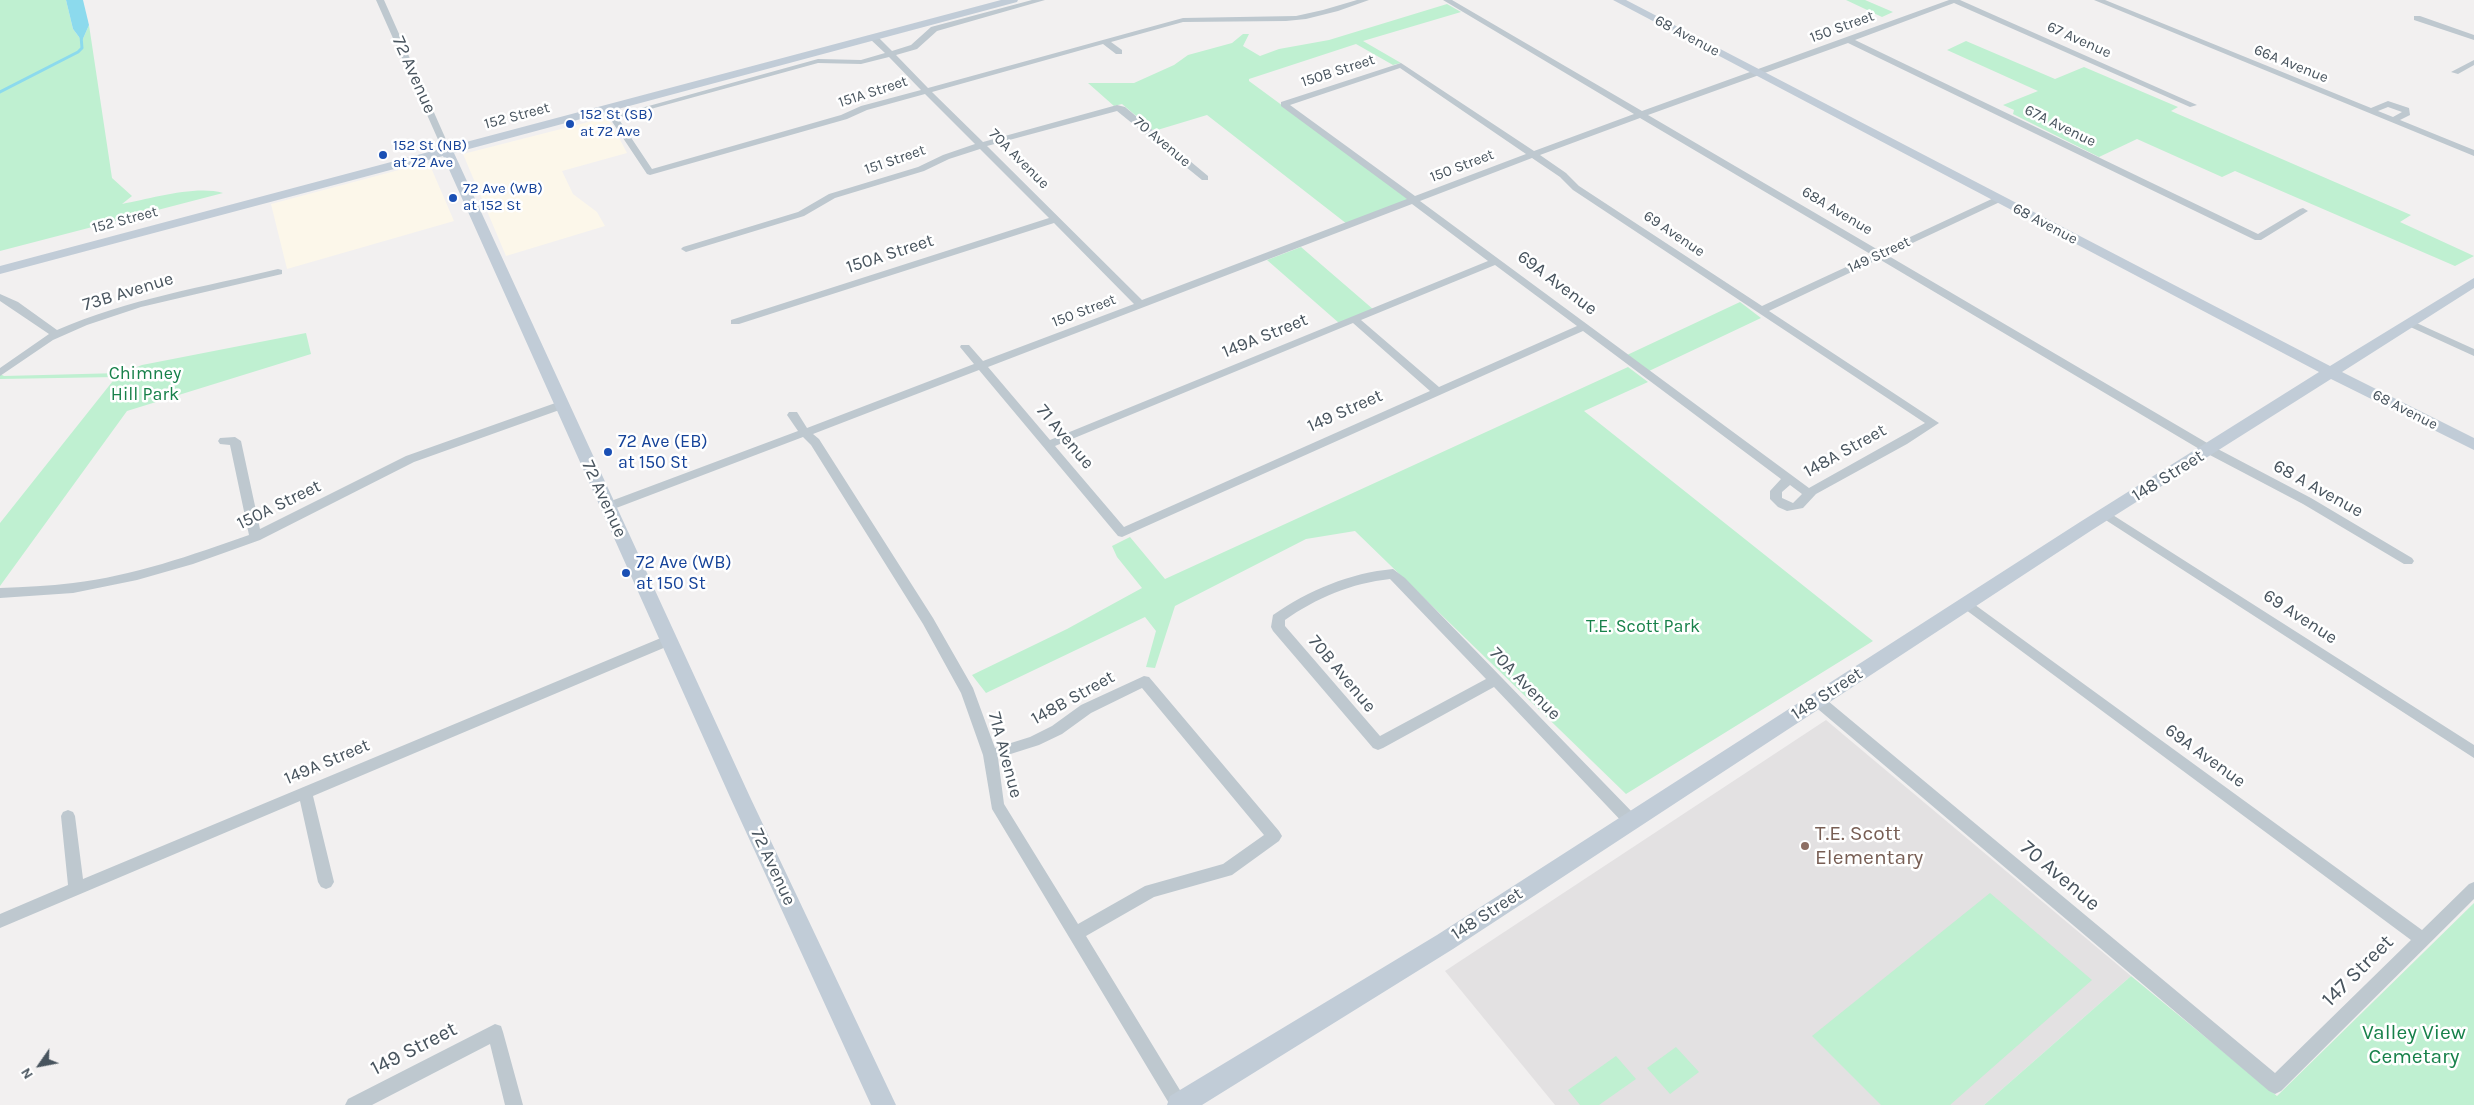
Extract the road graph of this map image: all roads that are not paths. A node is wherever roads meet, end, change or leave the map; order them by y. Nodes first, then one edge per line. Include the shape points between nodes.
1 (380, 0) edge
2 (988, 0) edge
3 (1013, 0) edge
4 (1041, 0) edge
5 (1365, 0) edge
6 (1447, 0) edge
7 (1618, 0) edge
8 (1954, 0) edge
9 (2098, 0) edge
10 (930, 15) junction
11 (1250, 18) junction
12 (2417, 18) dead end
13 (1247, 29) dead end
14 (872, 38) junction
15 (2474, 38) edge
16 (1850, 41) junction
17 (1105, 42) junction
18 (1119, 52) dead end
19 (891, 54) junction
20 (2474, 62) edge
21 (1401, 65) joint
22 (2455, 72) dead end
23 (1758, 73) junction
24 (927, 91) junction
25 (1284, 104) joint
26 (2193, 105) dead end
27 (1117, 108) joint
28 (2370, 111) junction
29 (1642, 114) junction
30 (2393, 120) junction
31 (982, 145) junction
32 (446, 148) junction
33 (2474, 153) edge
34 (1534, 154) junction
35 (1205, 178) dead end
36 (1999, 199) junction
37 (1415, 201) junction
38 (2302, 211) dead end
39 (1056, 219) junction
40 (686, 249) dead end
41 (1880, 255) junction
42 (0, 260) edge
43 (1496, 261) junction
44 (0, 270) edge
45 (278, 272) dead end
46 (2474, 283) edge
47 (0, 297) edge
48 (1141, 306) junction
49 (1760, 311) junction
50 (1354, 319) junction
51 (735, 322) dead end
52 (2410, 323) junction
53 (1584, 327) junction
54 (56, 334) junction
55 (965, 346) dead end
56 (2474, 353) edge
57 (980, 366) junction
58 (0, 373) edge
59 (2332, 374) junction
60 (1438, 392) junction
61 (561, 405) junction
62 (793, 416) dead end
63 (1933, 424) joint
64 (804, 432) junction
65 (224, 441) dead end
66 (1048, 445) junction
67 (2474, 445) edge
68 (2210, 450) junction
69 (1789, 479) junction
70 (1808, 493) junction
71 (607, 507) junction
72 (2105, 514) junction
73 (1122, 533) joint
74 (256, 537) junction
75 (2408, 561) dead end
76 (0, 593) edge
77 (1967, 604) junction
78 (1278, 627) joint
79 (668, 640) junction
80 (1495, 680) junction
81 (1818, 700) junction
82 (2474, 752) edge
83 (990, 755) junction
84 (305, 792) junction
85 (68, 816) dead end
86 (1631, 821) junction
87 (326, 882) dead end
88 (76, 889) junction
89 (2474, 889) edge
90 (0, 921) edge
91 (1075, 934) junction
92 (2422, 939) junction
93 (2276, 1085) joint
94 (354, 1105) edge
95 (514, 1105) edge
96 (884, 1105) edge
97 (1180, 1105) edge

1 - 32 street, 72 Avenue
2 - 10 main road, 152 Street
3 - 14 main road, 152 Street
4 - 19 street via 934,29 914,47
5 - 11 street, 151A Street via 1310,16
6 - 29 street, 68A Avenue
7 - 23 main road, 68 Avenue
8 - 16 street, 150 Street
8 - 26 street, 67 Avenue
9 - 28 street, 66A Avenue
10 - 14 main road via 877,33
10 - 32 main road, 152 Street
11 - 13 street
11 - 17 street, 151A Street via 1183,20
12 - 15 street
14 - 19 street, 70A Avenue
14 - 32 main road, 152 Street
16 - 23 street, 150 Street
16 - 38 street, 67A Avenue via 2258,238
17 - 18 street
17 - 24 street, 151A Street
19 - 24 street, 70A Avenue
19 - 24 street, 151A Street via 861,62 818,61 613,117 650,172
20 - 22 street
21 - 25 street, 150B Street
21 - 34 street, 69 Avenue
23 - 29 street, 150 Street
23 - 36 main road, 68 Avenue
24 - 31 street, 70A Avenue
25 - 37 street, 69A Avenue
27 - 31 street, 151 Street
27 - 35 street, 70 Avenue
28 - 30 street, 66A Avenue
28 - 30 street via 2388,104 2406,110 2407,113
29 - 34 street, 150 Street
29 - 41 street, 68A Avenue
30 - 33 street, 66A Avenue
31 - 39 street, 70A Avenue
31 - 40 street, 151 Street via 921,169 832,196 801,214
32 - 42 main road, 152 Street
32 - 44 main road, 152 Street
32 - 61 main road, 72 Avenue
34 - 37 street, 150 Street
34 - 49 street, 69 Avenue via 1576,188
36 - 41 street, 149 Street
36 - 59 main road, 68 Avenue
37 - 43 street, 69A Avenue
37 - 48 street, 150 Street
39 - 48 street, 70A Avenue
39 - 51 street, 150A Street
41 - 49 street, 149 Street
41 - 68 street, 68A Avenue
43 - 50 street, 149A Street
43 - 53 street, 69A Avenue
45 - 54 street, 73B Avenue via 148,303
46 - 52 main road, 148 Street
47 - 54 street
48 - 57 street, 150 Street
49 - 63 street, 69 Avenue
50 - 60 street
50 - 66 street, 149A Street
52 - 56 street
52 - 59 main road, 148 Street
53 - 60 street, 149 Street
53 - 69 street, 69A Avenue
54 - 58 street, 73B Avenue
55 - 57 street
57 - 64 street, 150 Street
57 - 66 street, 71 Avenue
59 - 67 main road, 68 Avenue
59 - 68 main road, 148 Street
60 - 73 street, 149 Street
61 - 71 main road, 72 Avenue
61 - 74 street, 150A Street via 410,459
62 - 64 street, 71A Avenue
63 - 70 street, 148A Street
64 - 71 street, 150 Street
64 - 83 street, 71A Avenue via 820,450 954,667 968,692
65 - 74 street via 235,442
66 - 73 street, 71 Avenue
68 - 72 main road, 148 Street
68 - 75 street, 68 A Avenue
69 - 70 street, 69A Avenue
69 - 70 street, 148A Street via 1776,491 1777,501 1795,507
71 - 79 main road, 72 Avenue
72 - 77 main road, 148 Street
72 - 82 street, 69 Avenue
74 - 76 street, 150A Street via 137,576 73,588
77 - 81 main road, 148 Street
77 - 92 street, 69A Avenue
78 - 80 street, 70A Avenue via 1278,618 1289,610 1332,590 1378,575 1392,574
78 - 80 street, 70B Avenue via 1378,744
79 - 84 street, 149A Street
79 - 96 main road, 72 Avenue
80 - 86 street, 70A Avenue
81 - 86 main road, 148 Street
81 - 93 street, 70 Avenue
83 - 91 street, 71A Avenue via 997,805
83 - 91 street, 148B Street via 1042,738 1086,710 1144,681 1274,836 1227,870 1150,891
84 - 87 street
84 - 88 street, 149A Street
85 - 88 street
86 - 97 main road, 148 Street via 1445,942
88 - 90 street, 149A Street
89 - 92 street, 147 Street
91 - 97 street, 71A Avenue
92 - 93 street, 147 Street
94 - 95 street, 149 Street via 495,1032

